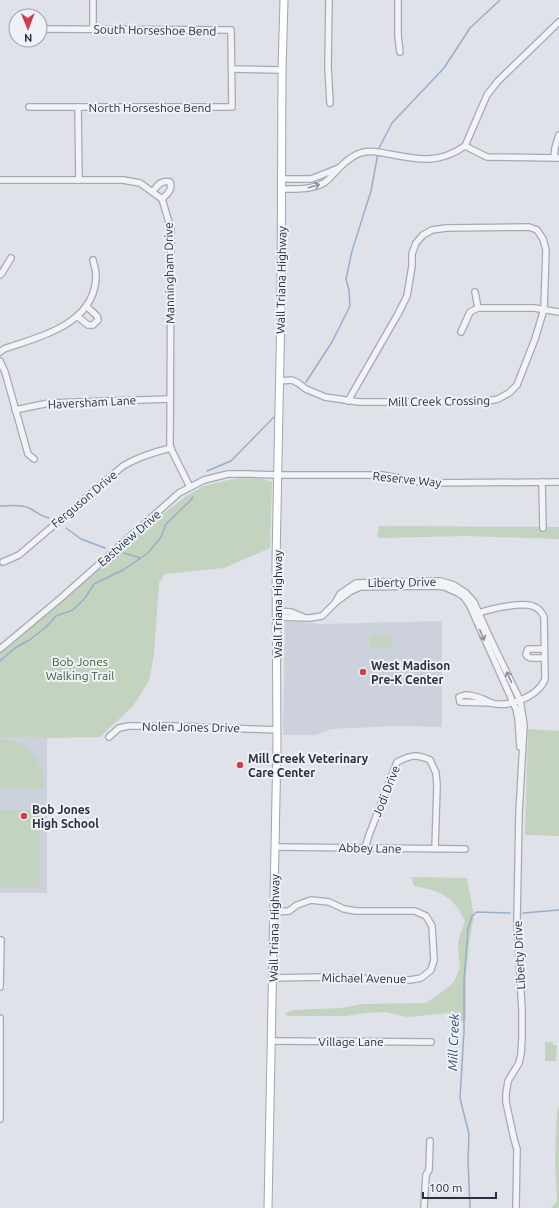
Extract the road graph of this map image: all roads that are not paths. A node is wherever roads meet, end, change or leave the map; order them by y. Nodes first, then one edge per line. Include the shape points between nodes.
1 (93, 0) edge
2 (284, 0) edge
3 (329, 0) edge
4 (398, 0) edge
5 (559, 22) edge
6 (48, 29) edge
7 (93, 29) junction
8 (400, 52) dead end
9 (232, 69) junction
10 (282, 70) junction
11 (330, 103) dead end
12 (29, 107) dead end
13 (78, 107) junction
14 (559, 135) edge
15 (465, 146) junction
16 (556, 158) edge
17 (339, 167) junction
18 (282, 179) junction
19 (0, 180) edge
20 (79, 180) junction
21 (282, 189) junction
22 (153, 191) junction
23 (162, 199) junction
24 (11, 258) dead end
25 (93, 260) dead end
26 (0, 275) edge
27 (475, 292) dead end
28 (86, 306) junction
29 (478, 308) junction
30 (544, 309) junction
31 (559, 312) edge
32 (78, 317) junction
33 (461, 332) dead end
34 (0, 352) edge
35 (0, 361) edge
36 (279, 381) junction
37 (170, 399) junction
38 (348, 401) junction
39 (16, 410) junction
40 (171, 448) junction
41 (34, 459) dead end
42 (278, 475) junction
43 (542, 482) junction
44 (559, 482) edge
45 (190, 487) junction
46 (543, 528) dead end
47 (3, 562) dead end
48 (277, 614) junction
49 (476, 614) junction
50 (0, 649) edge
51 (544, 649) junction
52 (544, 658) junction
53 (520, 700) junction
54 (513, 702) junction
55 (491, 703) junction
56 (277, 730) junction
57 (109, 737) dead end
58 (522, 755) junction
59 (276, 847) junction
60 (365, 848) junction
61 (435, 849) junction
62 (464, 849) dead end
63 (274, 912) junction
64 (1, 940) dead end
65 (273, 978) junction
66 (0, 987) edge
67 (0, 1018) edge
68 (271, 1041) junction
69 (431, 1042) dead end
70 (0, 1119) edge
71 (430, 1141) dead end
72 (268, 1208) edge
73 (424, 1208) edge
74 (516, 1208) edge

1 - 7 street
2 - 10 main road, Wall Triana Highway
3 - 11 street
4 - 8 street
5 - 15 street via 487,95
6 - 7 street, South Horseshoe Bend
7 - 9 street, South Horseshoe Bend via 231,30
9 - 10 street
9 - 13 street, North Horseshoe Bend via 232,107
10 - 18 main road, Wall Triana Highway
12 - 13 street, North Horseshoe Bend
13 - 20 street
14 - 16 street via 555,148
15 - 16 street via 487,157
15 - 17 street via 450,155 433,159 362,152
17 - 18 street via 320,176
21 -> 17 street via 318,186 328,180
18 - 21 main road, Wall Triana Highway
19 - 20 street, Manningham Drive
20 - 22 street, Manningham Drive via 123,180 140,183
21 - 36 main road, Wall Triana Highway
22 - 23 street, Manningham Drive
22 - 23 street via 161,182 170,182 170,191
23 - 37 street, Manningham Drive via 171,229
24 - 26 street
25 - 28 street via 96,274 94,289
27 - 29 street
28 - 32 street
28 - 32 street via 97,316 96,323 88,325
29 - 30 street
29 - 33 street via 470,312
30 - 31 street
30 - 38 street, Mill Creek Crossing via 517,385 498,399 442,403
30 - 38 street, Mill Creek Crossing via 546,250 543,238 537,230 529,227 432,230 416,243 412,254 407,296
32 - 34 street via 60,329
35 - 39 street
36 - 38 street, Mill Creek Crossing via 292,380 325,397
36 - 42 main road, Wall Triana Highway
37 - 39 street, Haversham Lane via 49,403
37 - 40 street, Manningham Drive
39 - 41 street via 28,454
40 - 45 street, Manningham Drive
40 - 47 street, Ferguson Drive via 135,459 123,466 19,555
42 - 43 street, Reserve Way via 382,475 425,483
42 - 45 street, Eastview Drive via 228,474 204,480
42 - 48 main road, Wall Triana Highway
43 - 44 street, Reserve Way
43 - 46 street
45 - 50 street, Eastview Drive via 179,493
48 - 49 street, Liberty Drive via 291,612 303,618 322,616 340,594 356,583 440,581 454,585 466,593 474,602
48 - 56 main road, Wall Triana Highway
49 - 51 street via 503,606 534,606 544,617
53 -> 49 street, Liberty Drive
49 -> 54 street, Liberty Drive
51 - 52 street
51 - 52 street via 528,649 526,654 530,658
52 - 53 street via 543,684 532,695
53 - 54 street
53 - 58 street, Liberty Drive via 524,725
54 - 55 street via 498,705
54 - 58 street, Liberty Drive via 518,718
55 - 55 street via 463,703 459,700 460,696 473,695
56 - 57 street, Nolen Jones Drive via 129,726 119,728
56 - 59 main road, Wall Triana Highway
58 - 74 street, Liberty Drive via 517,920 522,1037 519,1063 508,1080 506,1094 517,1149
59 - 60 street, Abbey Lane
59 - 63 main road, Wall Triana Highway
60 - 61 street, Abbey Lane
60 - 61 street, Jodi Drive via 397,762 407,756 419,755 430,760 436,773
61 - 62 street, Abbey Lane
63 - 65 main road, Wall Triana Highway
63 - 65 street, Michael Avenue via 290,911 297,905 311,900 329,902 356,911 414,911 426,916 432,926 434,960 431,970 421,978 410,980
64 - 66 street
65 - 68 main road, Wall Triana Highway
67 - 70 street
68 - 69 street, Village Lane
68 - 72 main road, Wall Triana Highway
71 - 73 street

